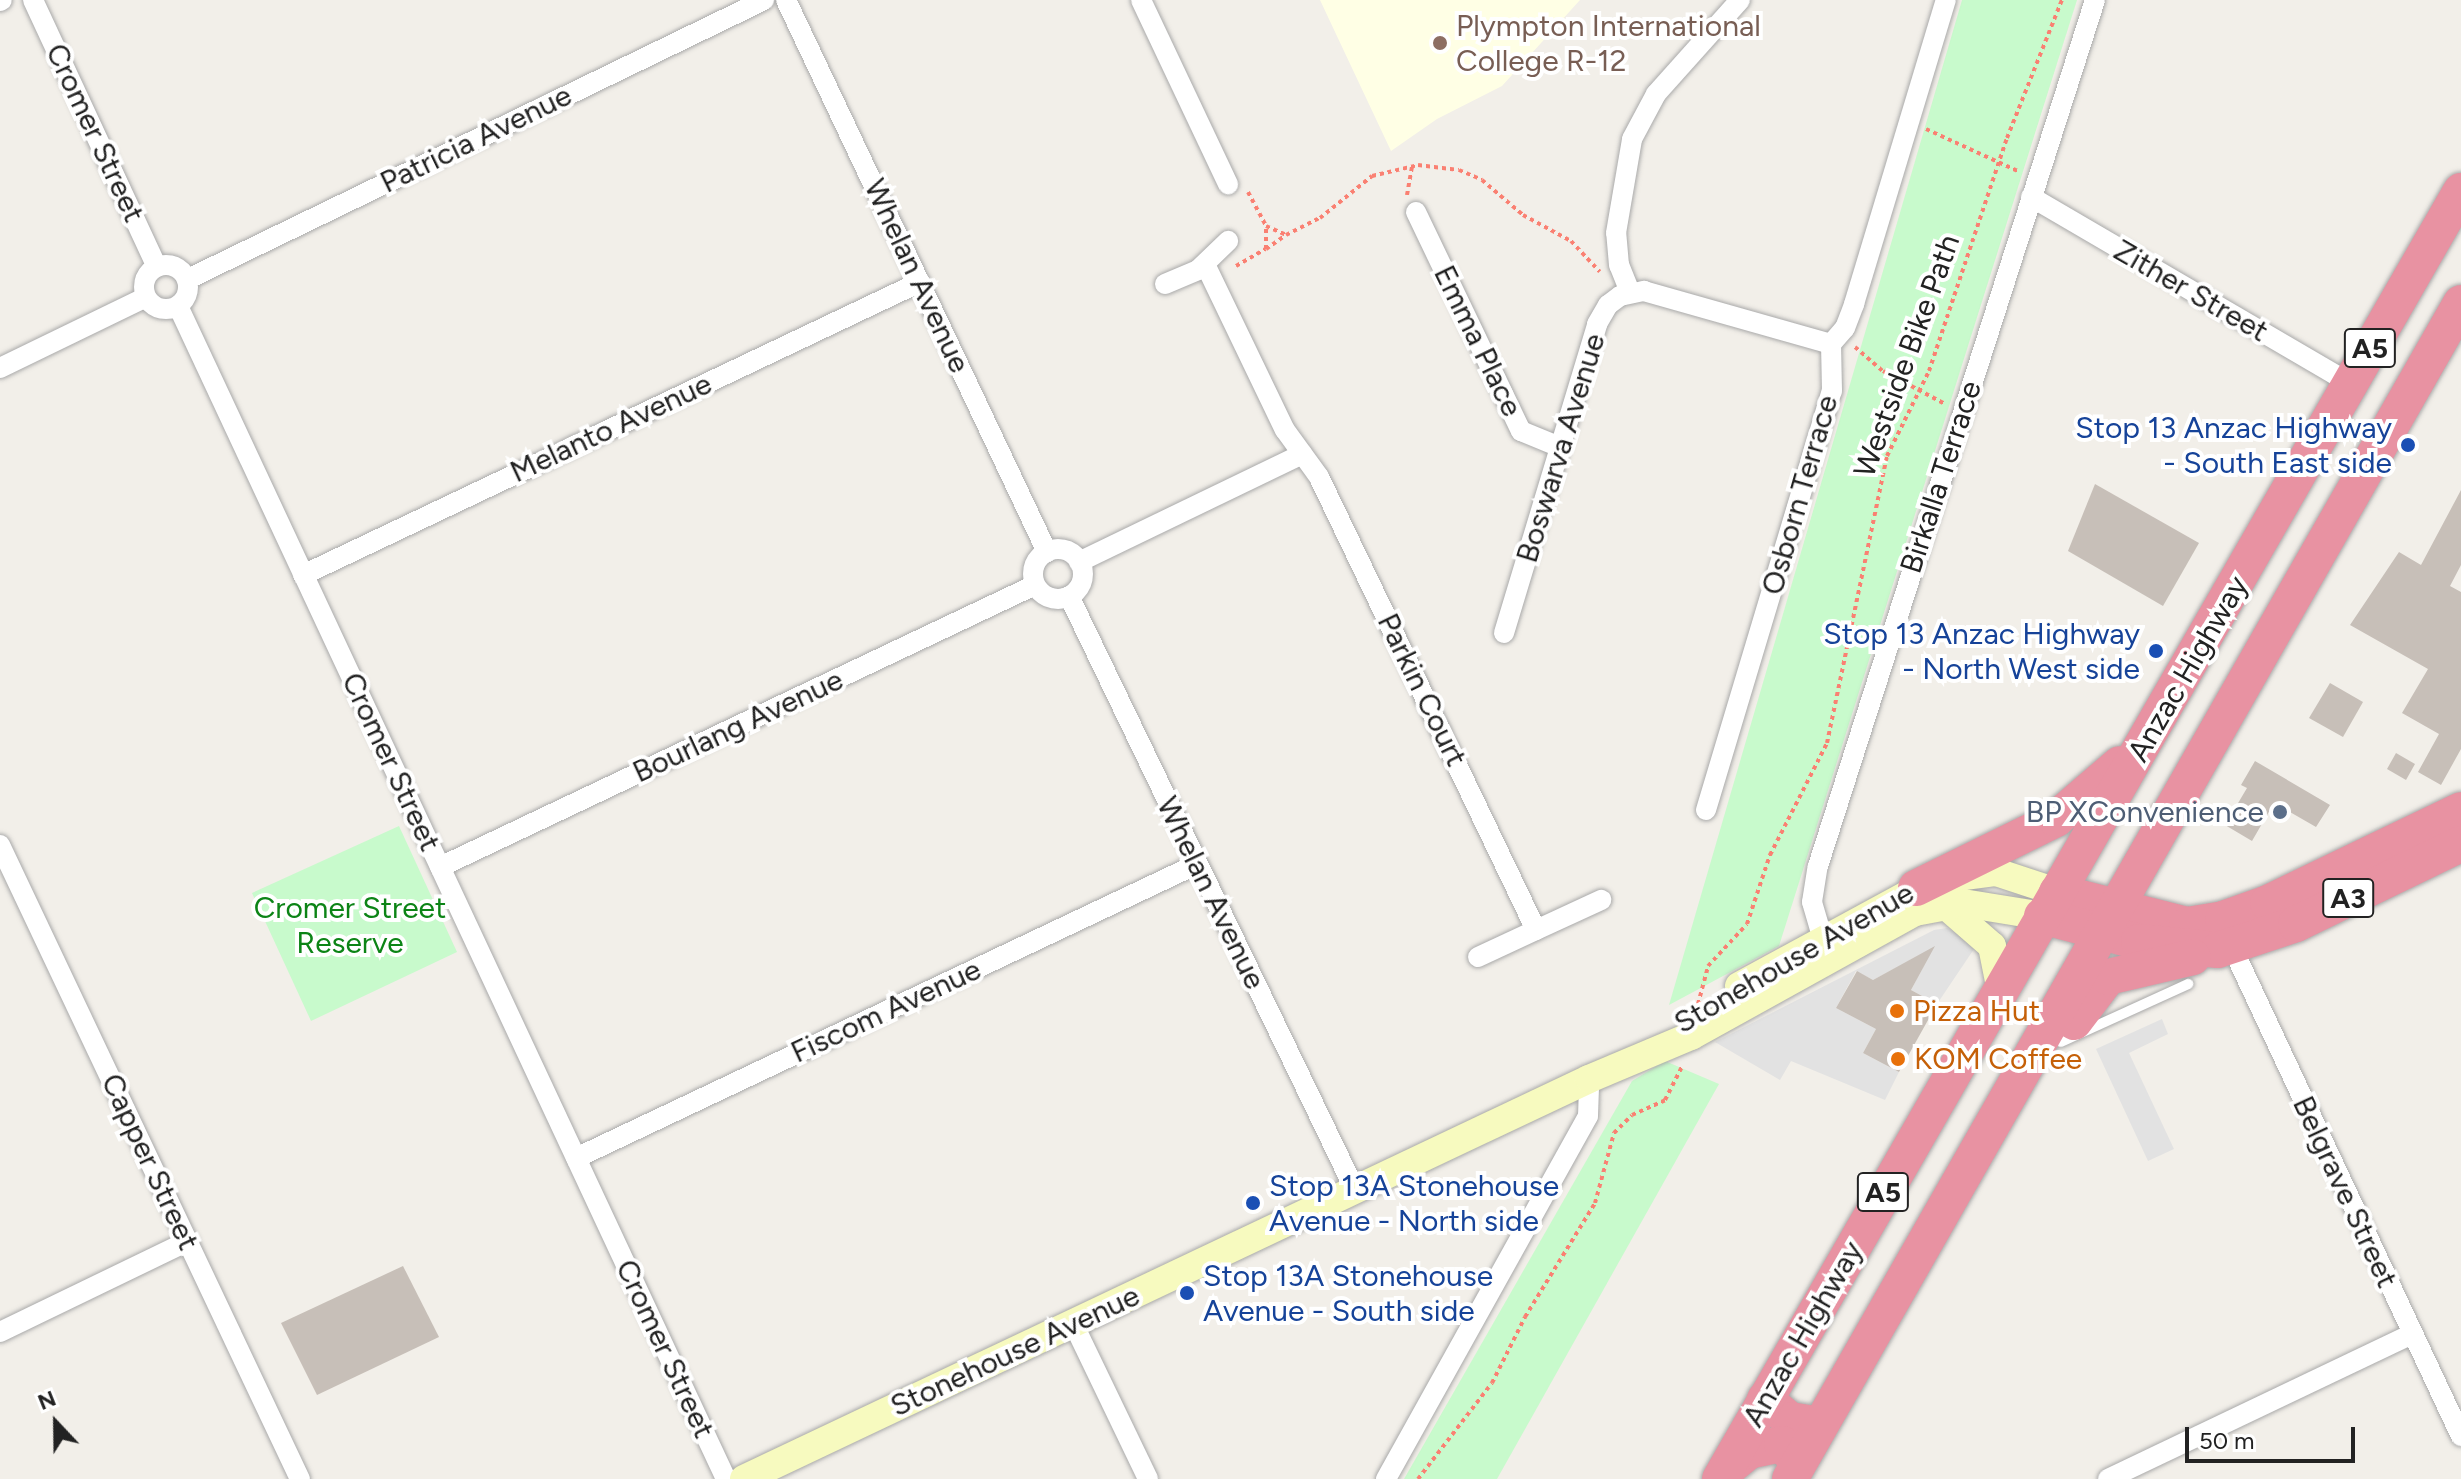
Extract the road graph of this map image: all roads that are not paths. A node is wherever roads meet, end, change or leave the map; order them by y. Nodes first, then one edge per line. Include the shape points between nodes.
1 (33, 0) edge
2 (764, 0) edge
3 (786, 0) edge
4 (1141, 0) edge
5 (1740, 0) edge
6 (1946, 0) edge
7 (2095, 0) edge
8 (1228, 184) dead end
9 (2033, 189) junction
10 (2461, 191) edge
11 (1416, 212) dead end
12 (1228, 241) dead end
13 (157, 267) junction
14 (1208, 271) junction
15 (188, 279) junction
16 (920, 282) junction
17 (1165, 284) dead end
18 (1630, 292) junction
19 (146, 297) junction
20 (178, 306) junction
21 (2460, 308) edge
22 (1831, 344) junction
23 (0, 368) edge
24 (2351, 384) junction
25 (2321, 436) junction
26 (1560, 447) junction
27 (1302, 454) junction
28 (2368, 464) junction
29 (2350, 497) junction
30 (2282, 505) junction
31 (1047, 552) junction
32 (1079, 562) junction
33 (303, 575) junction
34 (1035, 585) junction
35 (1069, 596) junction
36 (1504, 633) dead end
37 (2148, 739) junction
38 (1706, 810) dead end
39 (2461, 810) edge
40 (2165, 823) junction
41 (2461, 844) edge
42 (0, 845) edge
43 (1197, 864) junction
44 (440, 867) junction
45 (1930, 896) junction
46 (1601, 900) dead end
47 (2049, 904) junction
48 (2109, 919) junction
49 (1536, 930) junction
50 (2217, 940) junction
51 (1824, 946) junction
52 (1478, 957) dead end
53 (2188, 984) dead end
54 (2000, 986) junction
55 (2061, 1042) junction
56 (1589, 1079) junction
57 (576, 1158) junction
58 (1968, 1162) junction
59 (1355, 1190) junction
60 (188, 1241) junction
61 (1073, 1323) junction
62 (0, 1332) edge
63 (2412, 1334) junction
64 (1765, 1399) junction
65 (1820, 1425) junction
66 (2461, 1436) edge
67 (1795, 1471) edge
68 (1723, 1474) edge
69 (300, 1479) edge
70 (726, 1479) edge
71 (744, 1479) edge
72 (1148, 1479) edge
73 (1386, 1479) edge
74 (2108, 1479) edge

1 - 13 street, Cromer Street
2 - 15 street, Patricia Avenue
3 - 16 street, Whelan Avenue
4 - 8 street
5 - 18 street via 1656,94 1632,139 1616,233 1619,265
6 - 22 street via 1854,304 1845,328
7 - 9 street, Birkalla Terrace
9 - 24 street, Zither Street
9 - 51 street, Birkalla Terrace via 1818,866 1812,902
10 - 24 highway, Anzac Highway / A5
11 - 26 street, Emma Place via 1521,431
12 - 14 street
13 - 15 street via 175,266
13 - 19 street via 145,280
14 - 17 street
14 - 27 street, Parkin Court via 1285,430
15 - 20 street via 188,294
16 - 31 street, Whelan Avenue
16 - 33 street, Melanto Avenue
18 - 22 street via 1644,291
18 - 26 street, Boswarva Avenue via 1608,305 1597,324
19 - 20 street via 160,309
19 - 23 street
20 - 33 street, Cromer Street
21 - 28 highway, Anzac Highway / A5
22 - 38 street, Osborn Terrace via 1832,391
24 - 25 highway, Anzac Highway / A5
25 - 28 highway via 2345,460
25 - 30 highway, Anzac Highway / A5
26 - 36 street, Boswarva Avenue
27 - 32 street
27 - 49 street, Parkin Court via 1319,477
28 - 29 highway, Anzac Highway / A5
29 - 30 highway via 2327,483 2314,484
29 - 40 highway, Anzac Highway / A5
30 - 37 highway, Anzac Highway / A5
31 - 32 street via 1065,551
31 - 34 street via 1034,566
32 - 35 street via 1081,581
33 - 44 street, Cromer Street
34 - 35 street via 1050,597
34 - 44 street, Bourlang Avenue
35 - 43 street, Whelan Avenue
37 - 45 highway via 2056,819
37 - 47 highway, Anzac Highway / A5
39 - 50 highway, A3 via 2268,903
40 - 48 highway, Anzac Highway / A5
40 - 50 highway via 2157,884 2169,902
41 - 50 highway, A3 via 2296,924
42 - 60 street, Capper Street
43 - 57 street, Fiscom Avenue
43 - 59 street, Whelan Avenue
44 - 57 street, Cromer Street
45 - 47 street, Stonehouse Avenue via 1947,877 1996,872
45 - 51 street, Stonehouse Avenue
45 - 54 street via 1992,946
46 - 49 street
47 - 48 highway, A3
47 - 54 highway, Anzac Highway / A5
48 - 50 highway, A3
48 - 58 highway, Anzac Highway / A5
49 - 52 street
50 - 55 highway via 2108,977
50 - 63 street, Belgrave Street
51 - 56 street, Stonehouse Avenue via 1691,1036
53 - 55 lane
54 - 64 highway, Anzac Highway / A5
55 - 58 highway via 2011,1130
56 - 59 street, Stonehouse Avenue
56 - 73 street via 1588,1116
57 - 70 street, Cromer Street
58 - 65 highway, Anzac Highway / A5
59 - 61 street, Stonehouse Avenue
60 - 62 street
60 - 69 street, Capper Street
61 - 71 street, Stonehouse Avenue
61 - 72 street
63 - 66 street, Belgrave Street
63 - 74 street
64 - 65 highway via 1790,1420
64 - 68 highway, Anzac Highway / A5
65 - 67 highway, Anzac Highway / A5
67 - 68 highway via 1782,1444 1749,1451

